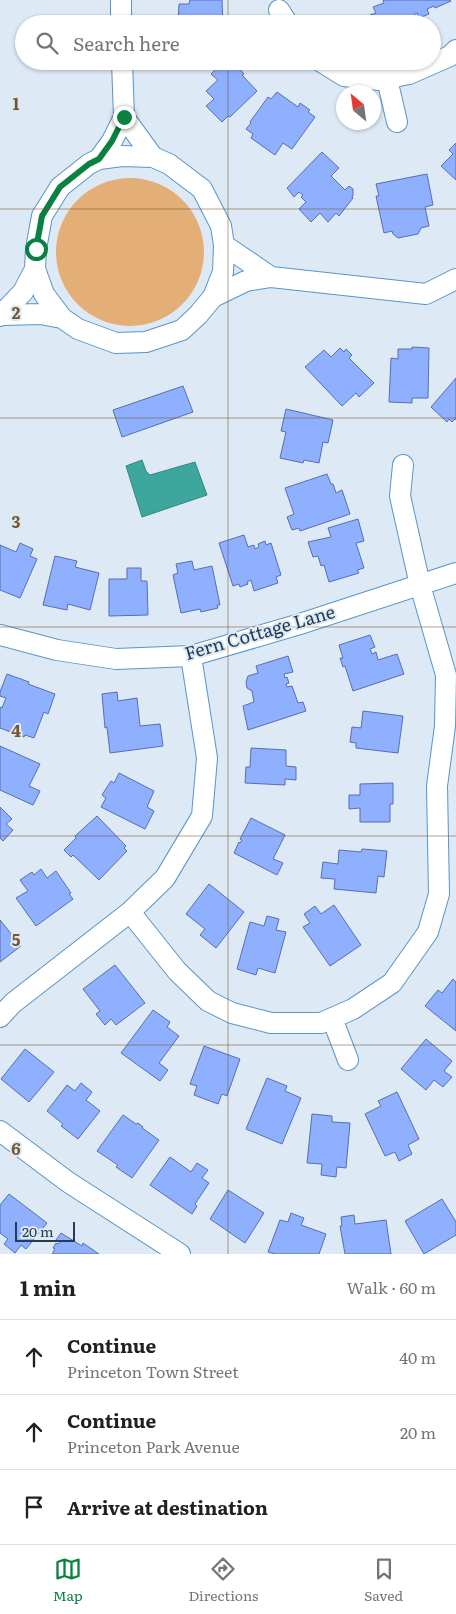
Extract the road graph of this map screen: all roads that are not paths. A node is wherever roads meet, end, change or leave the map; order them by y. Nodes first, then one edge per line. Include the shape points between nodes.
1 (121, 0) edge
2 (121, 15) edge
3 (456, 50) edge
4 (441, 60) edge
5 (122, 70) edge
6 (334, 70) edge
7 (417, 70) edge
8 (387, 79) junction
9 (124, 117) junction
10 (397, 122) dead end
11 (153, 157) junction
12 (99, 159) junction
13 (224, 245) junction
14 (35, 269) junction
15 (271, 276) junction
16 (456, 279) edge
17 (213, 297) junction
18 (1, 316) edge
19 (62, 318) junction
20 (403, 464) dead end
21 (456, 573) edge
22 (420, 585) junction
23 (0, 635) edge
24 (191, 656) junction
25 (130, 912) junction
26 (0, 1017) edge
27 (332, 1018) junction
28 (348, 1060) dead end
29 (0, 1131) edge
30 (180, 1254) edge

1 - 2 street
3 - 4 street
5 - 9 street
6 - 8 street via 344,76
7 - 8 street
8 - 10 street
9 - 11 street
9 - 12 street
11 - 12 street
11 - 13 street via 169,164 202,189 221,226
12 - 14 street via 60,187 42,216
13 - 15 street
13 - 17 street via 223,272
14 - 18 street via 23,292
14 - 19 street via 44,294
15 - 16 street via 426,294
15 - 17 street via 246,281
17 - 19 street via 182,330 146,342 116,343 78,329
18 - 19 street via 40,314
20 - 22 street via 400,496
21 - 22 street, Fern Cottage Lane
22 - 24 street, Fern Cottage Lane
22 - 27 street via 446,675 445,726 437,786 438,894 428,932 392,983 353,1010
23 - 24 street, Fern Cottage Lane via 58,650 116,659
24 - 25 street via 207,758 202,816 165,878
25 - 26 street via 13,1003
25 - 27 street via 177,971 208,1001 271,1023 321,1023
27 - 28 street
29 - 30 street via 68,1182

